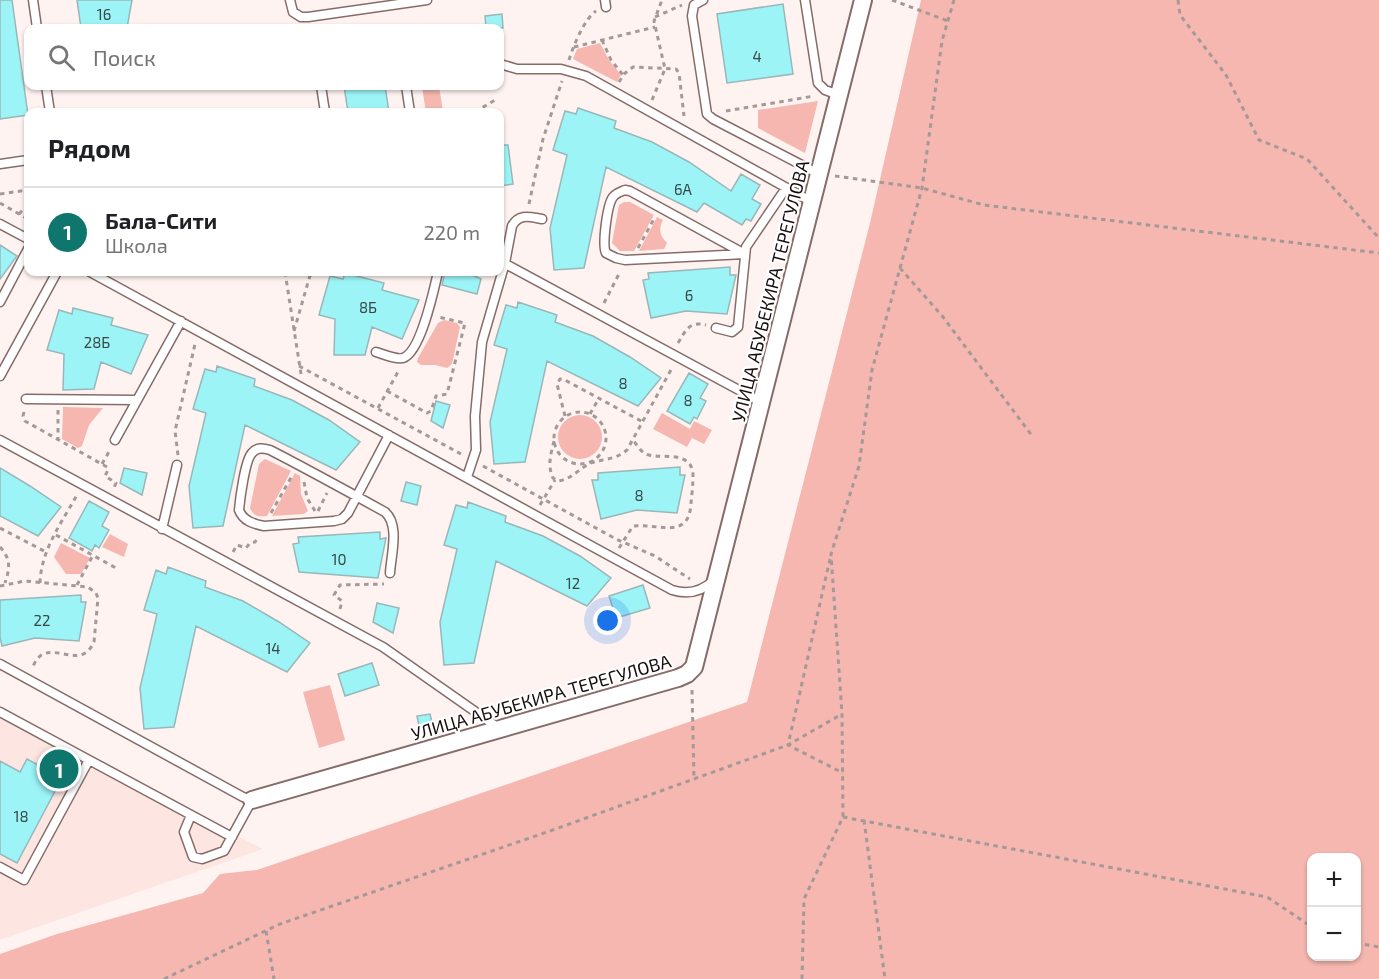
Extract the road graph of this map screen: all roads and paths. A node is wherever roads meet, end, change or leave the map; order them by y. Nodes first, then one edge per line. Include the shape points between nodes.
1 (33, 0) edge
2 (290, 0) edge
3 (427, 0) edge
4 (662, 0) edge
5 (703, 0) edge
6 (805, 0) edge
7 (863, 0) edge
8 (892, 0) edge
9 (954, 0) edge
10 (1178, 0) edge
11 (380, 3) edge
12 (605, 4) edge
13 (694, 5) junction
14 (654, 18) junction
15 (948, 21) junction
16 (36, 24) edge
17 (655, 27) junction
18 (602, 40) junction
19 (574, 47) junction
20 (504, 65) edge
21 (665, 67) junction
22 (566, 70) junction
23 (623, 75) junction
24 (822, 88) junction
25 (47, 90) edge
26 (322, 90) edge
27 (407, 90) edge
28 (614, 92) junction
29 (839, 95) junction
30 (495, 100) dead end
31 (49, 108) edge
32 (324, 108) edge
33 (409, 108) edge
34 (482, 108) edge
35 (646, 110) junction
36 (707, 114) junction
37 (685, 132) junction
38 (24, 161) edge
39 (0, 164) edge
40 (819, 174) junction
41 (786, 188) junction
42 (922, 188) junction
43 (24, 191) edge
44 (0, 194) edge
45 (812, 202) junction
46 (0, 203) edge
47 (660, 207) junction
48 (24, 208) edge
49 (19, 214) junction
50 (526, 216) junction
51 (24, 217) edge
52 (542, 219) dead end
53 (0, 224) edge
54 (24, 237) edge
55 (1379, 238) edge
56 (1379, 253) edge
57 (745, 254) junction
58 (504, 256) edge
59 (24, 257) edge
60 (629, 260) junction
61 (504, 263) edge
62 (900, 268) junction
63 (55, 276) edge
64 (97, 276) edge
65 (286, 276) edge
66 (309, 276) edge
67 (437, 276) edge
68 (498, 276) edge
69 (0, 302) edge
70 (603, 304) dead end
71 (427, 314) junction
72 (181, 321) junction
73 (716, 328) joint
74 (198, 330) junction
75 (294, 332) junction
76 (678, 343) dead end
77 (376, 352) dead end
78 (408, 355) junction
79 (678, 357) junction
80 (299, 366) junction
81 (0, 376) edge
82 (303, 388) junction
83 (387, 392) junction
84 (598, 398) junction
85 (29, 399) joint
86 (58, 399) junction
87 (137, 400) junction
88 (762, 402) junction
89 (380, 404) dead end
90 (590, 414) junction
91 (565, 416) junction
92 (642, 422) junction
93 (389, 435) junction
94 (1033, 437) dead end
95 (58, 439) junction
96 (0, 440) edge
97 (115, 440) dead end
98 (633, 440) junction
99 (554, 441) junction
100 (473, 461) junction
101 (589, 464) junction
102 (177, 465) joint
103 (301, 466) junction
104 (467, 477) junction
105 (555, 479) junction
106 (115, 482) dead end
107 (333, 484) junction
108 (82, 485) junction
109 (547, 493) dead end
110 (356, 496) junction
111 (264, 526) junction
112 (162, 529) junction
113 (1, 530) edge
114 (56, 535) junction
115 (626, 535) dead end
116 (0, 547) edge
117 (233, 552) dead end
118 (46, 553) junction
119 (831, 554) junction
120 (93, 555) junction
121 (116, 568) dead end
122 (390, 573) joint
123 (712, 582) junction
124 (40, 583) junction
125 (2, 585) edge
126 (76, 586) junction
127 (340, 609) dead end
128 (36, 661) dead end
129 (0, 664) edge
130 (691, 670) junction
131 (0, 712) edge
132 (842, 714) junction
133 (501, 729) junction
134 (788, 744) junction
135 (89, 760) junction
136 (843, 773) junction
137 (694, 778) junction
138 (252, 800) junction
139 (191, 815) junction
140 (843, 816) junction
141 (864, 820) junction
142 (232, 837) junction
143 (0, 867) edge
144 (1307, 924) edge
145 (266, 930) junction
146 (1361, 944) edge
147 (1379, 948) edge
148 (164, 979) edge
149 (274, 979) edge
150 (802, 979) edge
151 (885, 979) edge

1 - 16 lane
2 - 11 lane via 293,12 301,17
3 - 11 lane
4 - 14 path
5 - 13 lane
6 - 24 lane via 816,79
7 - 29 street, УЛИЦА АБУБЕКИРА ТЕРЕГУЛОВА
8 - 15 path
9 - 15 path
10 - 55 path via 1180,15 1226,75 1259,140 1307,159
12 - 19 path via 591,15
13 - 14 path via 677,6
13 - 36 lane via 692,16
14 - 17 path
15 - 42 path
17 - 18 path
17 - 21 path
18 - 19 path
18 - 23 path
19 - 22 path
20 - 22 lane
21 - 23 path via 633,66
21 - 35 path
21 - 37 path via 679,73
22 - 28 lane
22 - 50 path via 541,145
23 - 28 path
24 - 29 lane
24 - 36 path via 809,99
25 - 31 lane
26 - 32 lane
27 - 33 lane
28 - 35 lane
29 - 40 street, УЛИЦА АБУБЕКИРА ТЕРЕГУЛОВА
30 - 34 path
35 - 37 lane
36 - 40 lane
37 - 41 lane
38 - 39 lane
40 - 42 path
40 - 45 street, УЛИЦА АБУБЕКИРА ТЕРЕГУЛОВА
41 - 45 lane
41 - 57 lane
42 - 56 path via 984,206
42 - 62 path
43 - 44 path
45 - 88 street, УЛИЦА АБУБЕКИРА ТЕРЕГУЛОВА
46 - 49 path
47 - 57 lane
47 - 60 path
47 - 60 lane via 630,191 621,191 612,198 603,248 612,257
48 - 49 path
49 - 51 path
50 - 52 lane
50 - 58 lane via 515,221
53 - 54 lane
57 - 60 lane
57 - 73 lane via 738,327 732,332
59 - 69 lane
60 - 70 path
61 - 79 lane
62 - 94 path via 943,317
62 - 119 path via 872,370 859,466
63 - 81 lane
64 - 72 lane
65 - 75 path
66 - 75 path
67 - 71 lane
68 - 100 lane via 482,342
71 - 78 lane via 423,330
71 - 83 path via 465,323 447,394 436,396 432,411 427,413
72 - 74 lane
72 - 87 lane
73 - 76 path via 694,323
74 - 82 lane
74 - 102 path via 175,431
75 - 80 path
77 - 78 lane via 400,358
78 - 83 path
79 - 88 lane
79 - 92 path
80 - 82 path
80 - 100 path
82 - 93 lane
83 - 89 path
84 - 90 path
84 - 91 path via 560,379 557,384
84 - 92 path
85 - 86 lane
85 - 95 path via 23,414 25,421
86 - 87 lane
86 - 95 path
87 - 97 lane
88 - 123 street, УЛИЦА АБУБЕКИРА ТЕРЕГУЛОВА
90 - 91 path
90 - 101 path via 598,418 606,444
91 - 99 path via 558,423
92 - 98 path
93 - 104 lane
93 - 110 lane
95 - 106 path via 107,467 105,476
96 - 108 lane
98 - 101 path via 622,454
98 - 115 path via 647,454 680,458 689,465 693,473 690,514 677,527 634,525
99 - 101 path via 562,458 570,463
99 - 105 path via 549,464
100 - 104 lane
100 - 123 path via 616,539
101 - 105 path via 571,477
102 - 112 lane
103 - 107 lane
103 - 107 path via 305,491 316,513
103 - 111 path
103 - 111 lane via 264,448 251,454 239,510 244,518
104 - 123 lane via 672,590 690,592
105 - 109 path
107 - 110 lane
108 - 112 lane
108 - 114 path
110 - 111 lane via 345,516 338,520
110 - 122 lane via 392,520
111 - 117 path via 255,542 246,548 238,545
112 - 133 lane via 383,647
113 - 118 path
114 - 118 path
114 - 120 path
116 - 125 path via 9,564
118 - 124 path
119 - 132 path
119 - 134 path
120 - 121 path
120 - 126 path
122 - 127 path via 384,585 340,585 334,595 343,602
123 - 130 street, УЛИЦА АБУБЕКИРА ТЕРЕГУЛОВА via 697,661
124 - 125 path via 19,581
124 - 126 path
126 - 128 path via 88,586 98,598 92,646 78,656 45,654
129 - 138 lane
130 - 133 street, УЛИЦА АБУБЕКИРА ТЕРЕГУЛОВА via 682,676
130 - 137 path
131 - 135 lane
132 - 134 path
132 - 136 path
133 - 138 street, УЛИЦА АБУБЕКИРА ТЕРЕГУЛОВА
134 - 136 path
134 - 137 path
135 - 139 lane
135 - 143 lane via 24,880
136 - 140 path
137 - 145 path
138 - 142 lane
139 - 142 lane
139 - 142 lane via 184,835 195,858 222,853
140 - 141 path
140 - 150 path via 804,899
141 - 144 path via 1267,897
141 - 151 path
145 - 148 path
145 - 149 path
146 - 147 path

